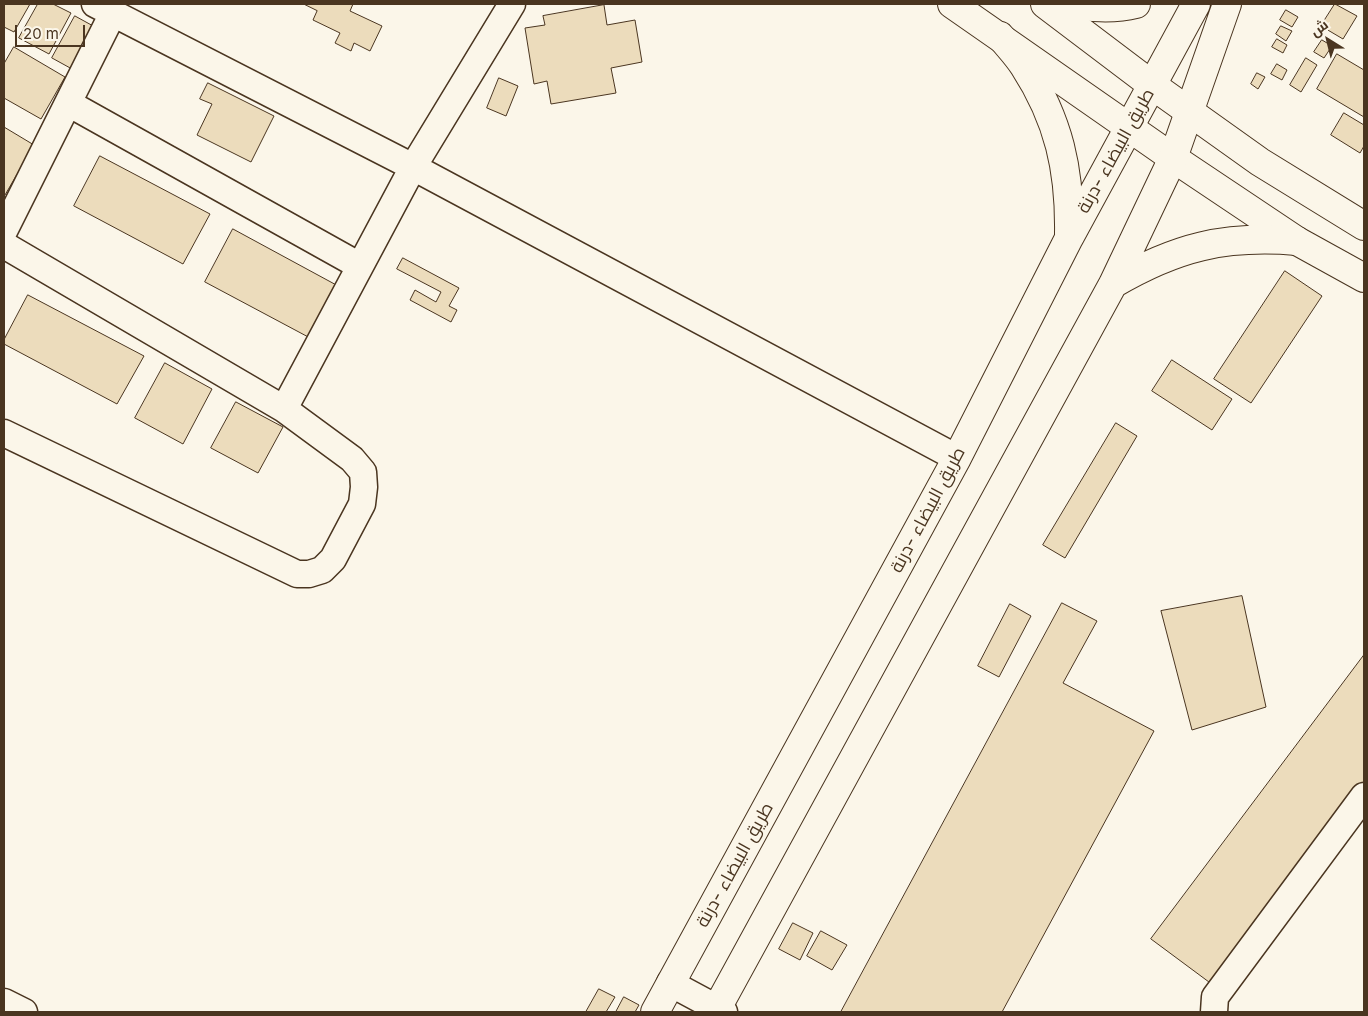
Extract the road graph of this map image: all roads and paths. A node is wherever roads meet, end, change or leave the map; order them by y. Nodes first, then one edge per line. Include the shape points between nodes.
1 (512, 4) edge
2 (952, 4) edge
3 (1045, 4) edge
4 (1064, 4) edge
5 (1136, 4) edge
6 (1196, 4) edge
7 (1227, 4) edge
8 (104, 8) edge
9 (1000, 36) junction
10 (1152, 84) junction
11 (68, 103) junction
12 (1190, 110) junction
13 (1129, 127) junction
14 (1173, 158) junction
15 (413, 167) junction
16 (1364, 226) edge
17 (4, 231) edge
18 (1069, 238) junction
19 (1297, 241) junction
20 (4, 245) edge
21 (360, 266) junction
22 (1364, 278) edge
23 (1113, 284) junction
24 (284, 409) junction
25 (4, 433) edge
26 (957, 458) junction
27 (1364, 796) edge
28 (670, 983) junction
29 (4, 1002) edge
30 (719, 1011) edge
31 (24, 1012) edge
32 (654, 1012) edge
33 (1214, 1012) edge

1 - 15 street
2 - 9 main road
3 - 10 main road
4 - 5 main road via 1095,7
6 - 10 main road, طريق البيضاء -درنة
7 - 12 main road
8 - 11 street
8 - 15 street
9 - 13 main road
9 - 18 main road via 1028,72 1056,130 1070,201
10 - 12 main road
10 - 13 main road, طريق البيضاء -درنة
11 - 17 street
11 - 21 street
12 - 14 main road
12 - 16 main road via 1260,162
13 - 14 main road
13 - 18 main road, طريق البيضاء -درنة
14 - 19 main road
14 - 23 main road
15 - 21 street
15 - 26 street
18 - 26 main road, طريق البيضاء -درنة
19 - 22 main road
19 - 23 main road via 1265,238 1201,246 1163,258
20 - 24 street
21 - 24 street
23 - 30 main road
24 - 25 street via 352,459 362,472 362,504 334,559 322,570 309,574 297,574
26 - 28 main road, طريق البيضاء -درنة
27 - 33 street via 1215,998
28 - 30 street
28 - 32 main road, طريق البيضاء -درنة
29 - 31 street

